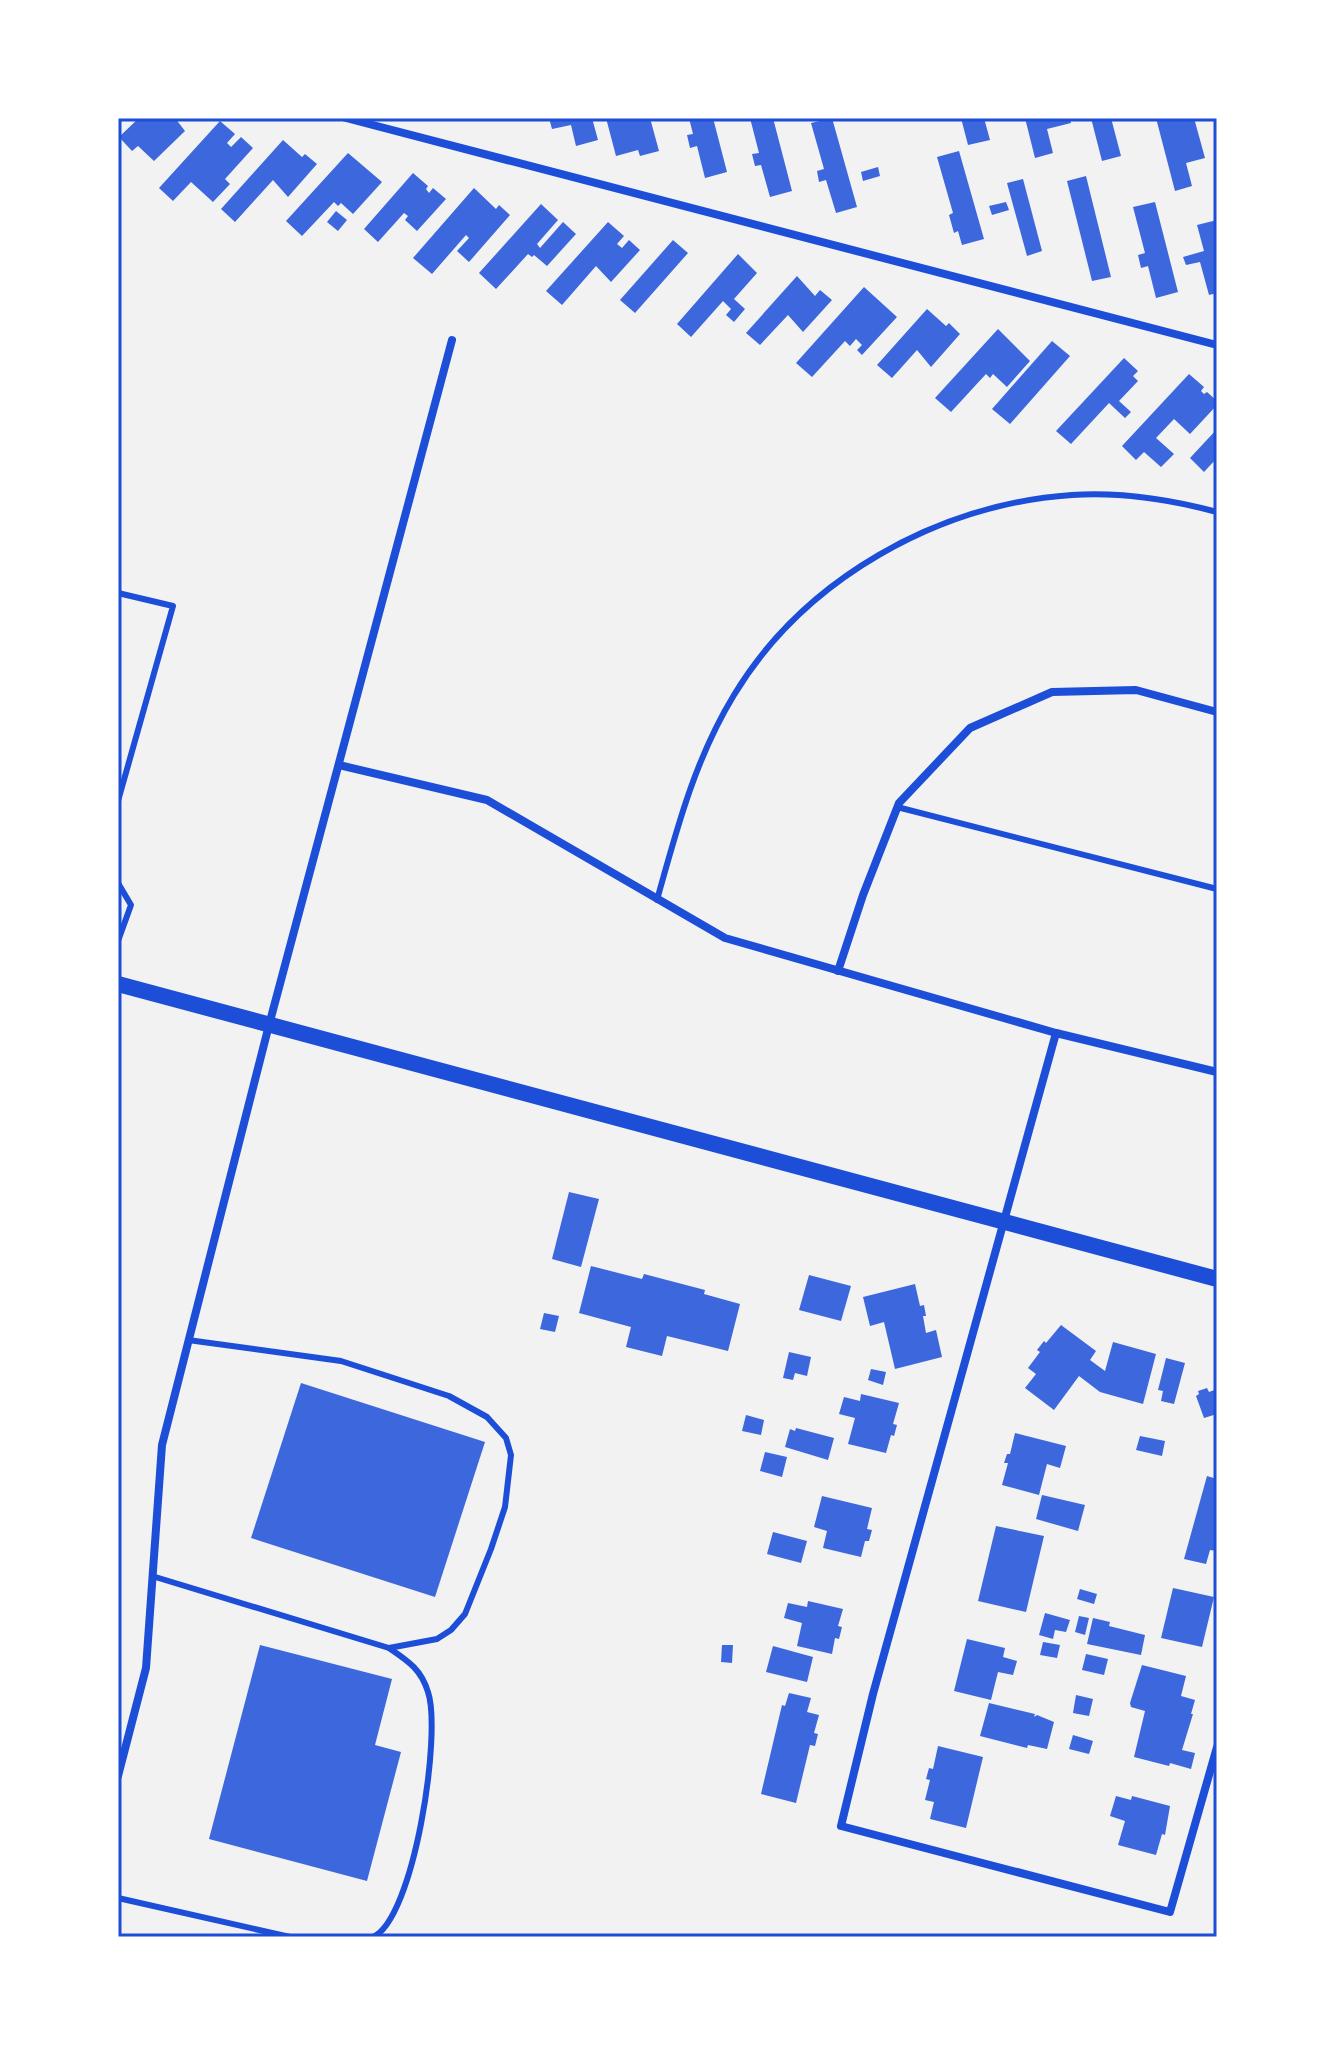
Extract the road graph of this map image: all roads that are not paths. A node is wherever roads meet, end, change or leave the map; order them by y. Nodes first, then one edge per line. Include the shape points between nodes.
1 (346, 118) edge
2 (452, 340) dead end
3 (1217, 345) edge
4 (1217, 512) edge
5 (118, 593) edge
6 (1217, 712) edge
7 (339, 765) junction
8 (118, 801) edge
9 (897, 807) junction
10 (118, 883) edge
11 (1217, 889) edge
12 (657, 900) junction
13 (118, 941) edge
14 (838, 971) junction
15 (118, 984) edge
16 (269, 1025) junction
17 (1056, 1033) junction
18 (1217, 1072) edge
19 (1002, 1222) junction
20 (1217, 1279) edge
21 (188, 1340) junction
22 (152, 1576) junction
23 (389, 1648) junction
24 (1217, 1747) edge
25 (118, 1776) edge
26 (118, 1898) edge
27 (290, 1937) edge
28 (373, 1937) edge

1 - 3 street
2 - 7 street
4 - 12 lane via 1125,497 1072,495 1011,505 892,546 830,588 779,635 735,693 689,787
5 - 8 lane via 173,606
6 - 9 street via 1136,690 1052,692 970,728
7 - 12 street via 487,800
7 - 16 street
9 - 11 lane
9 - 14 street
10 - 13 lane via 131,905
12 - 14 street via 725,938
14 - 17 street
15 - 16 main road
16 - 19 main road
16 - 21 street
17 - 18 street
17 - 19 street
19 - 20 main road
19 - 24 street via 841,1826 1170,1912
21 - 22 street via 162,1445
21 - 23 lane via 341,1361 449,1396 487,1417 506,1438 511,1455 505,1507 465,1614 437,1639
22 - 23 lane
22 - 25 street via 146,1668
23 - 28 lane via 417,1667 429,1694 430,1776 420,1833 398,1902
26 - 27 lane

